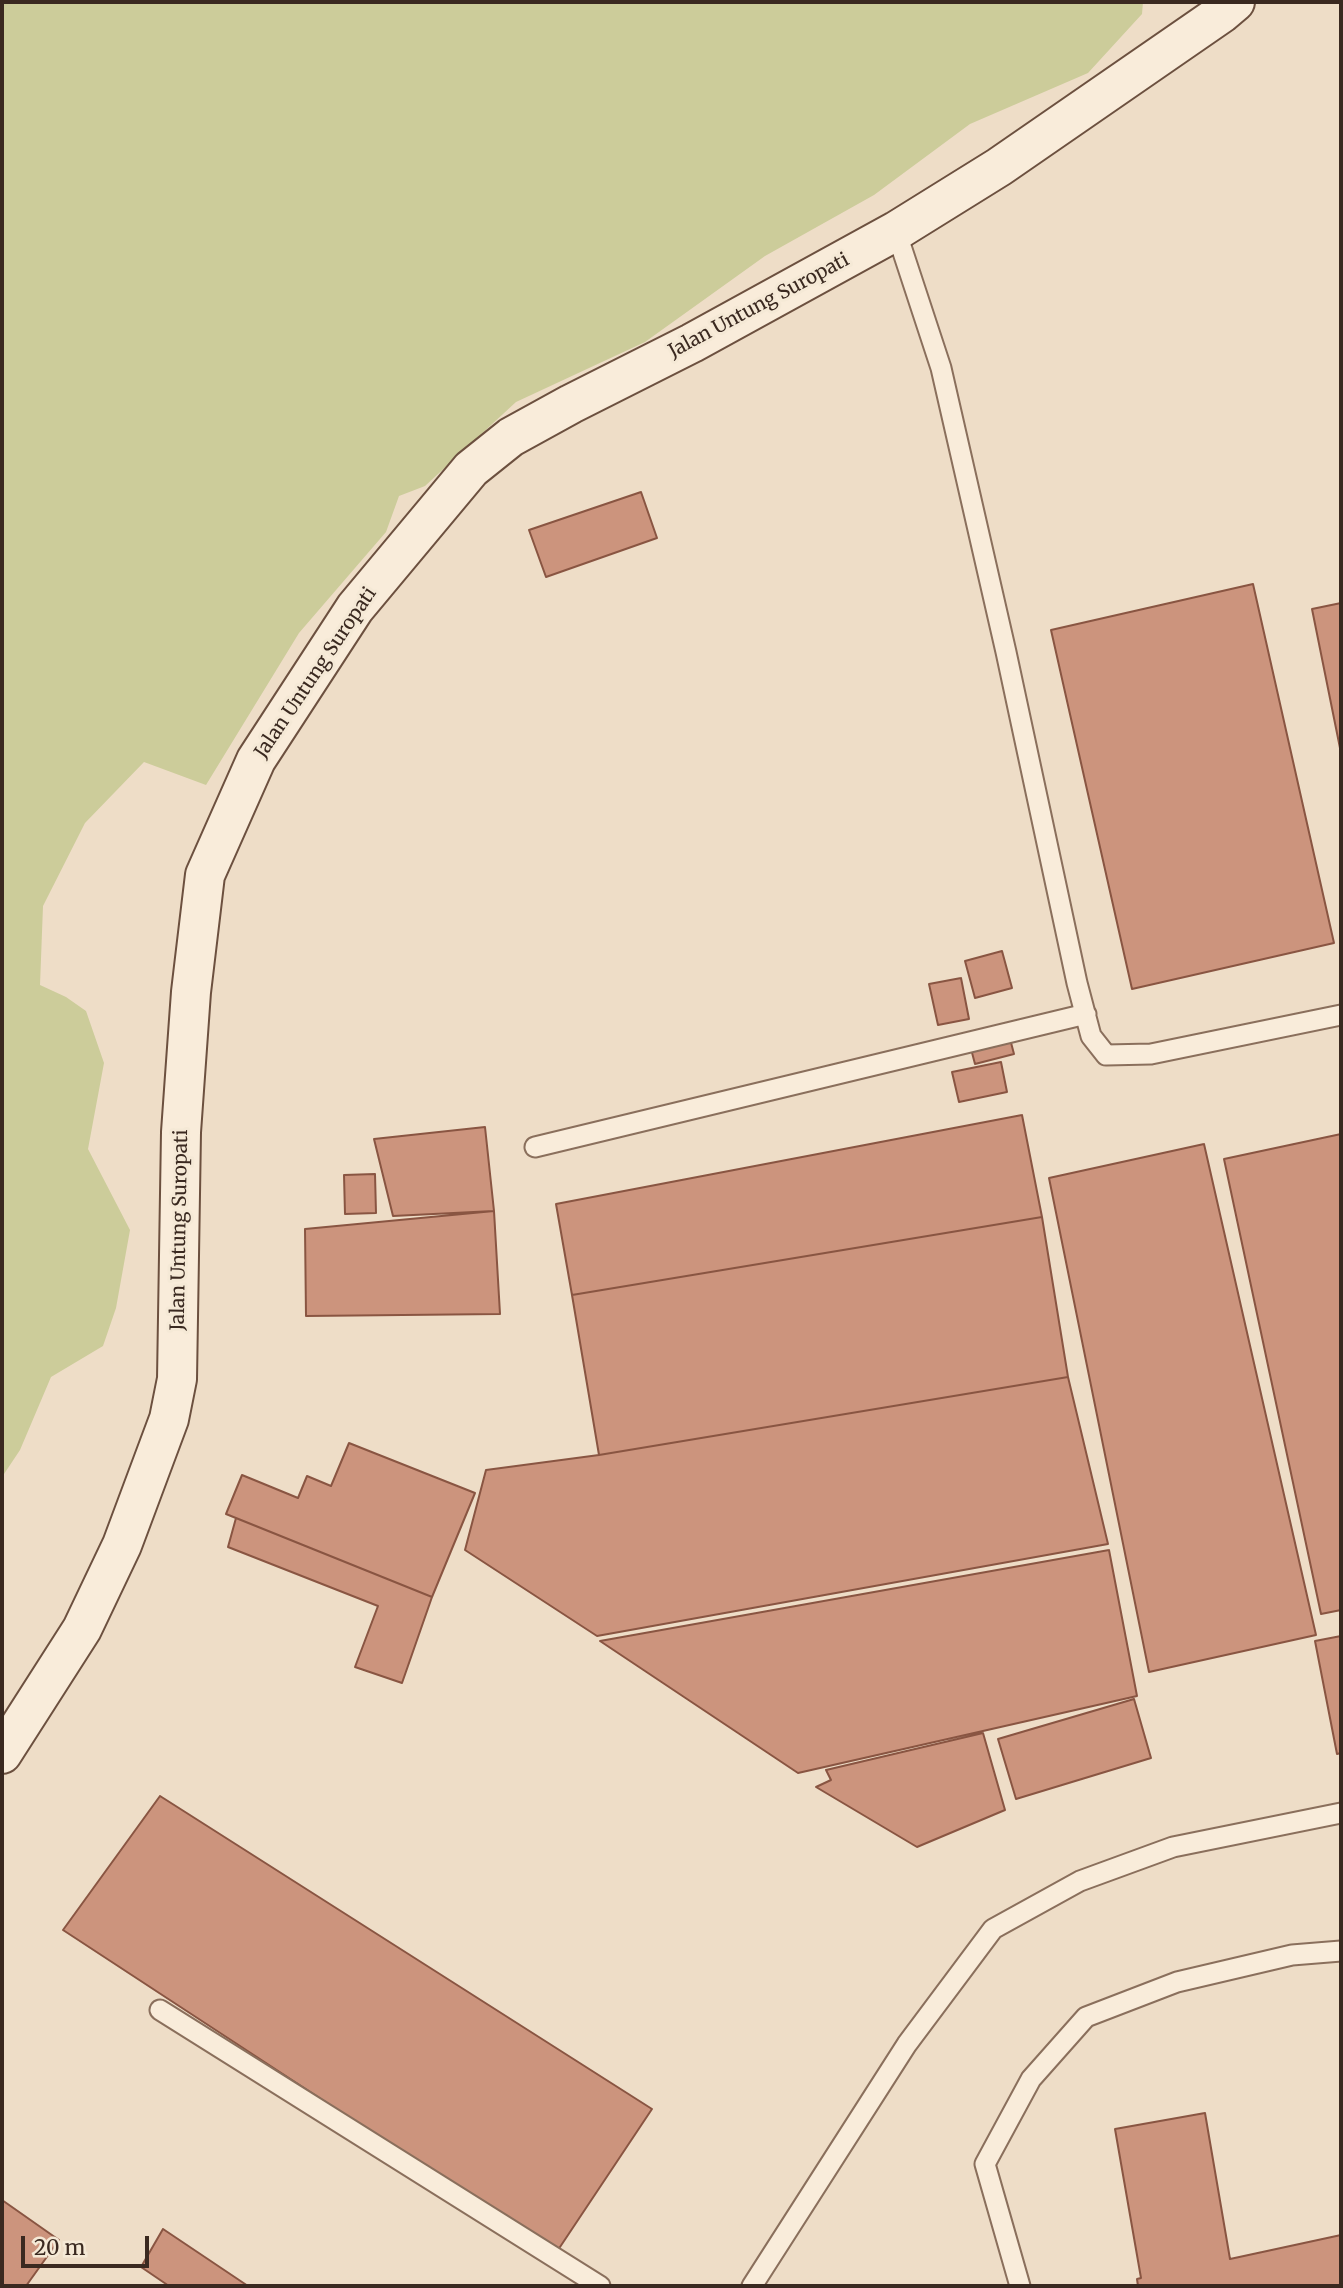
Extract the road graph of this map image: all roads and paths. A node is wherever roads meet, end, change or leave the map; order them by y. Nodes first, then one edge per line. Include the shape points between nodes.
1 (1235, 2) edge
2 (896, 231) junction
3 (1086, 1014) junction
4 (1341, 1015) edge
5 (535, 1147) dead end
6 (2, 1754) edge
7 (1341, 1813) edge
8 (1341, 1951) edge
9 (160, 2010) dead end
10 (600, 2286) edge
11 (752, 2286) edge
12 (1020, 2286) edge

1 - 2 main road, Jalan Untung Suropati via 999,167
2 - 3 lane via 941,368
2 - 6 main road, Jalan Untung Suropati via 511,437 471,469 355,608 256,760 205,875 180,1132 177,1379 169,1419 122,1545 82,1629
3 - 4 lane via 1091,1036 1106,1055 1151,1054
3 - 5 lane
7 - 11 lane via 1173,1847 1080,1881 993,1929 907,2043
8 - 12 lane via 1292,1955 1177,1982 1086,2017 1031,2079 985,2164
9 - 10 lane

